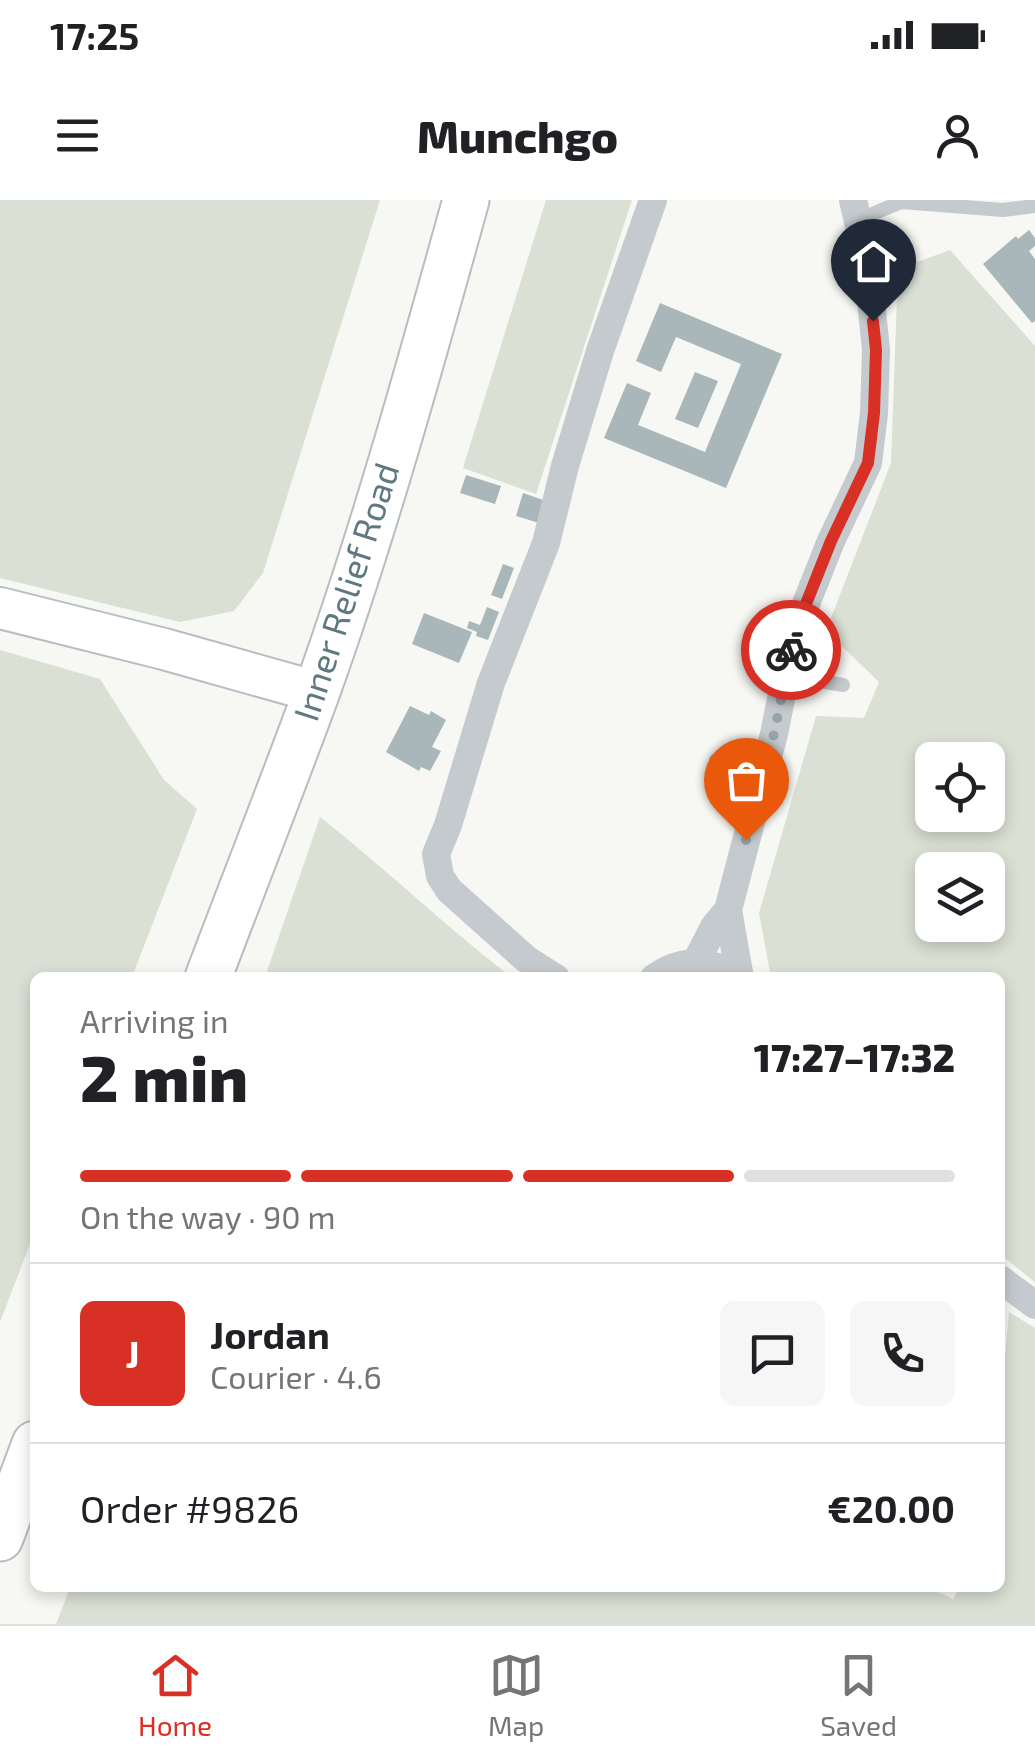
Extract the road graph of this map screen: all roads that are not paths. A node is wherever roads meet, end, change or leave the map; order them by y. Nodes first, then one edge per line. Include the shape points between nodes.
1 (466, 200) edge
2 (653, 200) edge
3 (902, 201) edge
4 (1035, 206) edge
5 (855, 210) edge
6 (0, 608) edge
7 (786, 675) junction
8 (843, 684) dead end
9 (316, 692) junction
10 (716, 760) dead end
11 (764, 770) junction
12 (728, 910) junction
13 (696, 962) junction
14 (210, 972) edge
15 (547, 972) edge
16 (664, 972) edge
17 (727, 972) edge
18 (738, 972) edge
19 (1005, 1283) edge
20 (1035, 1305) edge
21 (30, 1457) edge
22 (0, 1538) edge

1 - 9 main road, Inner Relief Road via 416,384
2 - 15 street via 600,350 546,543 491,682 436,854 450,890
3 - 4 lane via 1004,210
3 - 5 lane
5 - 7 street via 876,350 868,463 794,634
6 - 9 street
7 - 8 lane
7 - 11 street
9 - 14 main road, Inner Relief Road
10 - 11 lane
11 - 12 street
12 - 13 street
12 - 18 street
13 - 16 street
13 - 17 street
19 - 20 street
21 - 22 main road

